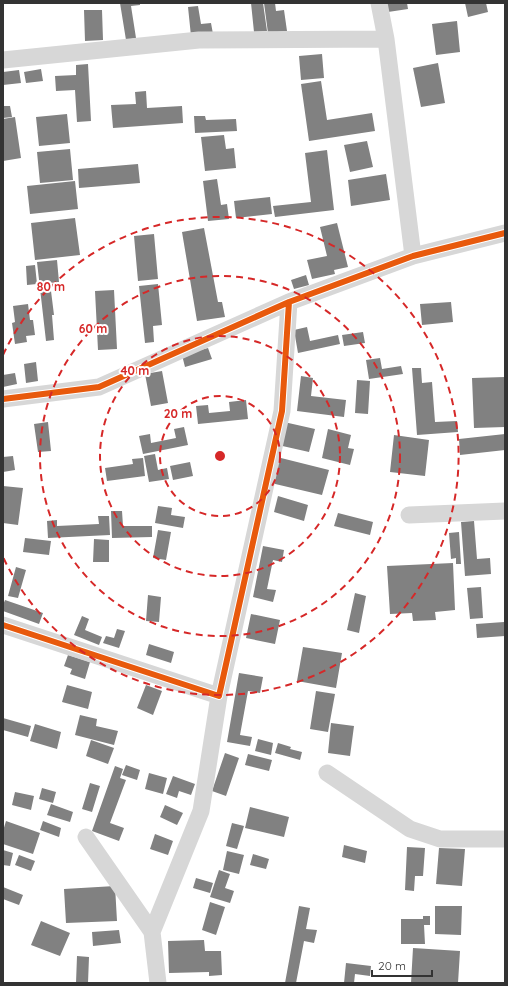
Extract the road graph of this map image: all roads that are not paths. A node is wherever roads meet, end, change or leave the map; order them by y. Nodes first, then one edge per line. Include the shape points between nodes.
1 (379, 3) edge
2 (386, 39) junction
3 (3, 60) edge
4 (505, 233) edge
5 (413, 256) junction
6 (289, 302) junction
7 (3, 399) edge
8 (505, 511) edge
9 (409, 515) dead end
10 (3, 625) edge
11 (219, 696) junction
12 (327, 773) dead end
13 (86, 837) dead end
14 (505, 839) edge
15 (152, 932) junction
16 (158, 983) edge

1 - 2 street
2 - 3 street via 199,40
2 - 5 street
4 - 5 street
5 - 6 street
6 - 7 street via 99,387
6 - 11 street via 282,411
8 - 9 street
10 - 11 street
11 - 15 street via 201,811
12 - 14 street via 410,830 440,839
13 - 15 street
15 - 16 street

